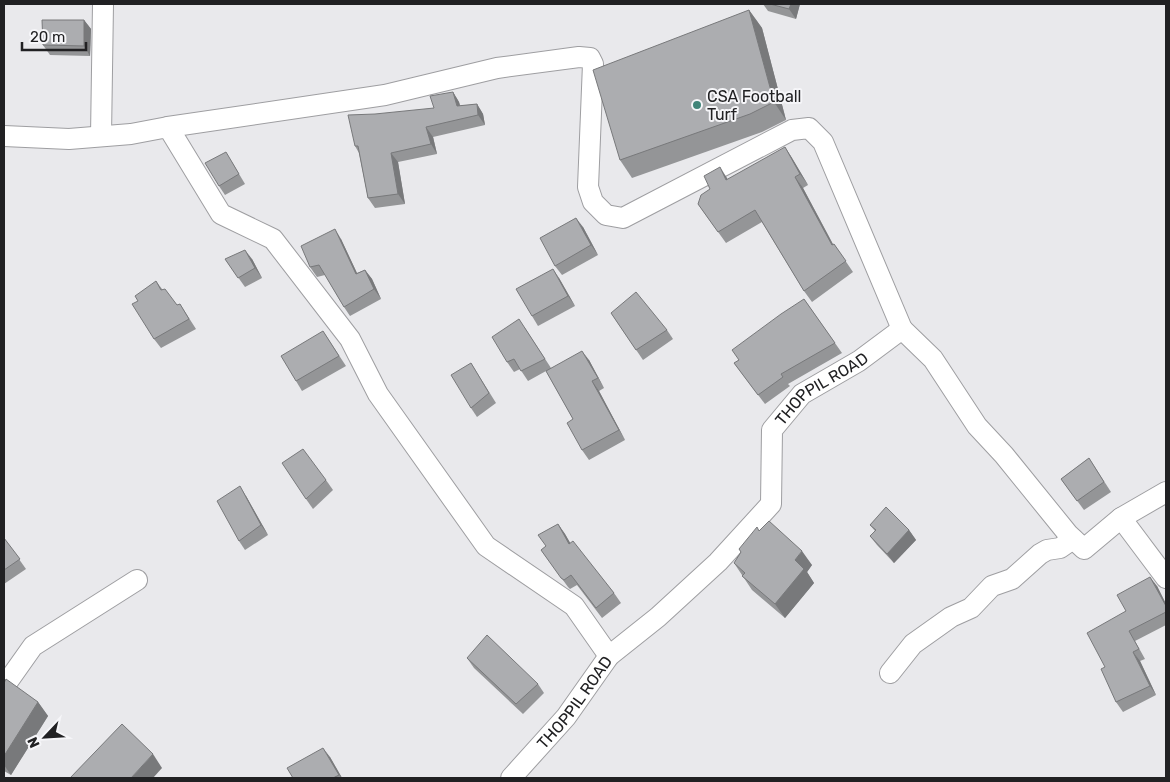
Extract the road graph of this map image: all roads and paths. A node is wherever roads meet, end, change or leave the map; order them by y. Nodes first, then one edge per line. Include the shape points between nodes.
1 (103, 4) edge
2 (168, 127) junction
3 (4, 136) edge
4 (101, 136) junction
5 (902, 329) junction
6 (1166, 492) edge
7 (1121, 518) junction
8 (1073, 539) junction
9 (1166, 578) edge
10 (137, 580) dead end
11 (609, 656) junction
12 (890, 672) dead end
13 (4, 687) edge
14 (511, 778) edge

1 - 4 street
2 - 4 street
2 - 5 street via 385,95 496,68 590,58 593,64 588,187 593,202 606,215 623,218 792,130 809,128 823,142
2 - 11 street via 221,214 273,239 350,339 378,394 486,546 574,606
3 - 4 street via 69,139
5 - 8 street via 933,359 977,426
5 - 11 street, THOPPIL ROAD via 859,361 802,394 772,430 770,504 718,562
6 - 7 street
7 - 8 street via 1084,548
7 - 9 street
8 - 12 street via 1060,548 1040,554 1012,579 992,586 971,608 951,617 913,644
10 - 13 street via 33,646
11 - 14 street, THOPPIL ROAD via 566,717

